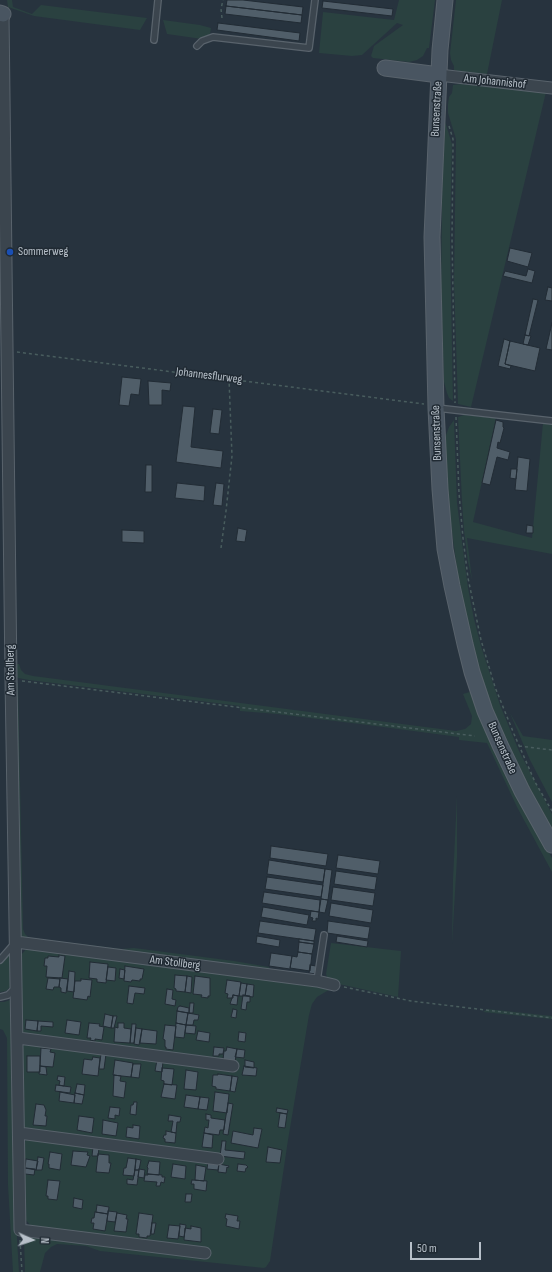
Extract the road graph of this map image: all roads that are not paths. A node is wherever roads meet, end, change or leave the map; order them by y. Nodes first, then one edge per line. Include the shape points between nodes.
1 (158, 0) edge
2 (315, 0) edge
3 (445, 0) edge
4 (1, 14) edge
5 (154, 40) dead end
6 (197, 46) dead end
7 (385, 68) dead end
8 (439, 75) junction
9 (552, 88) edge
10 (3, 210) edge
11 (4, 351) edge
12 (436, 408) junction
13 (552, 421) edge
14 (552, 845) edge
15 (324, 935) dead end
16 (16, 942) junction
17 (0, 960) edge
18 (316, 981) junction
19 (334, 985) road end
20 (16, 986) junction
21 (0, 998) edge
22 (18, 1038) junction
23 (233, 1066) dead end
24 (19, 1133) junction
25 (218, 1159) dead end
26 (205, 1253) dead end

1 - 5 lane
2 - 6 lane via 309,48 213,37
3 - 8 main road, Bunsenstraße
4 - 10 street, Am Stollberg
7 - 8 main road
8 - 9 street, Am Johannishof
8 - 12 main road, Bunsenstraße via 432,237
10 - 11 street, Am Stollberg
11 - 16 street, Am Stollberg
12 - 13 lane
12 - 14 main road, Bunsenstraße via 445,549 472,672 500,745
15 - 18 lane
16 - 17 lane
16 - 18 street, Am Stollberg
16 - 20 street, Am Stollberg
18 - 19 street, Am Stollberg
20 - 21 lane via 8,995
20 - 22 street, Am Stollberg
22 - 23 street
22 - 24 street, Am Stollberg
24 - 25 street
24 - 26 street, Am Stollberg via 20,1230

